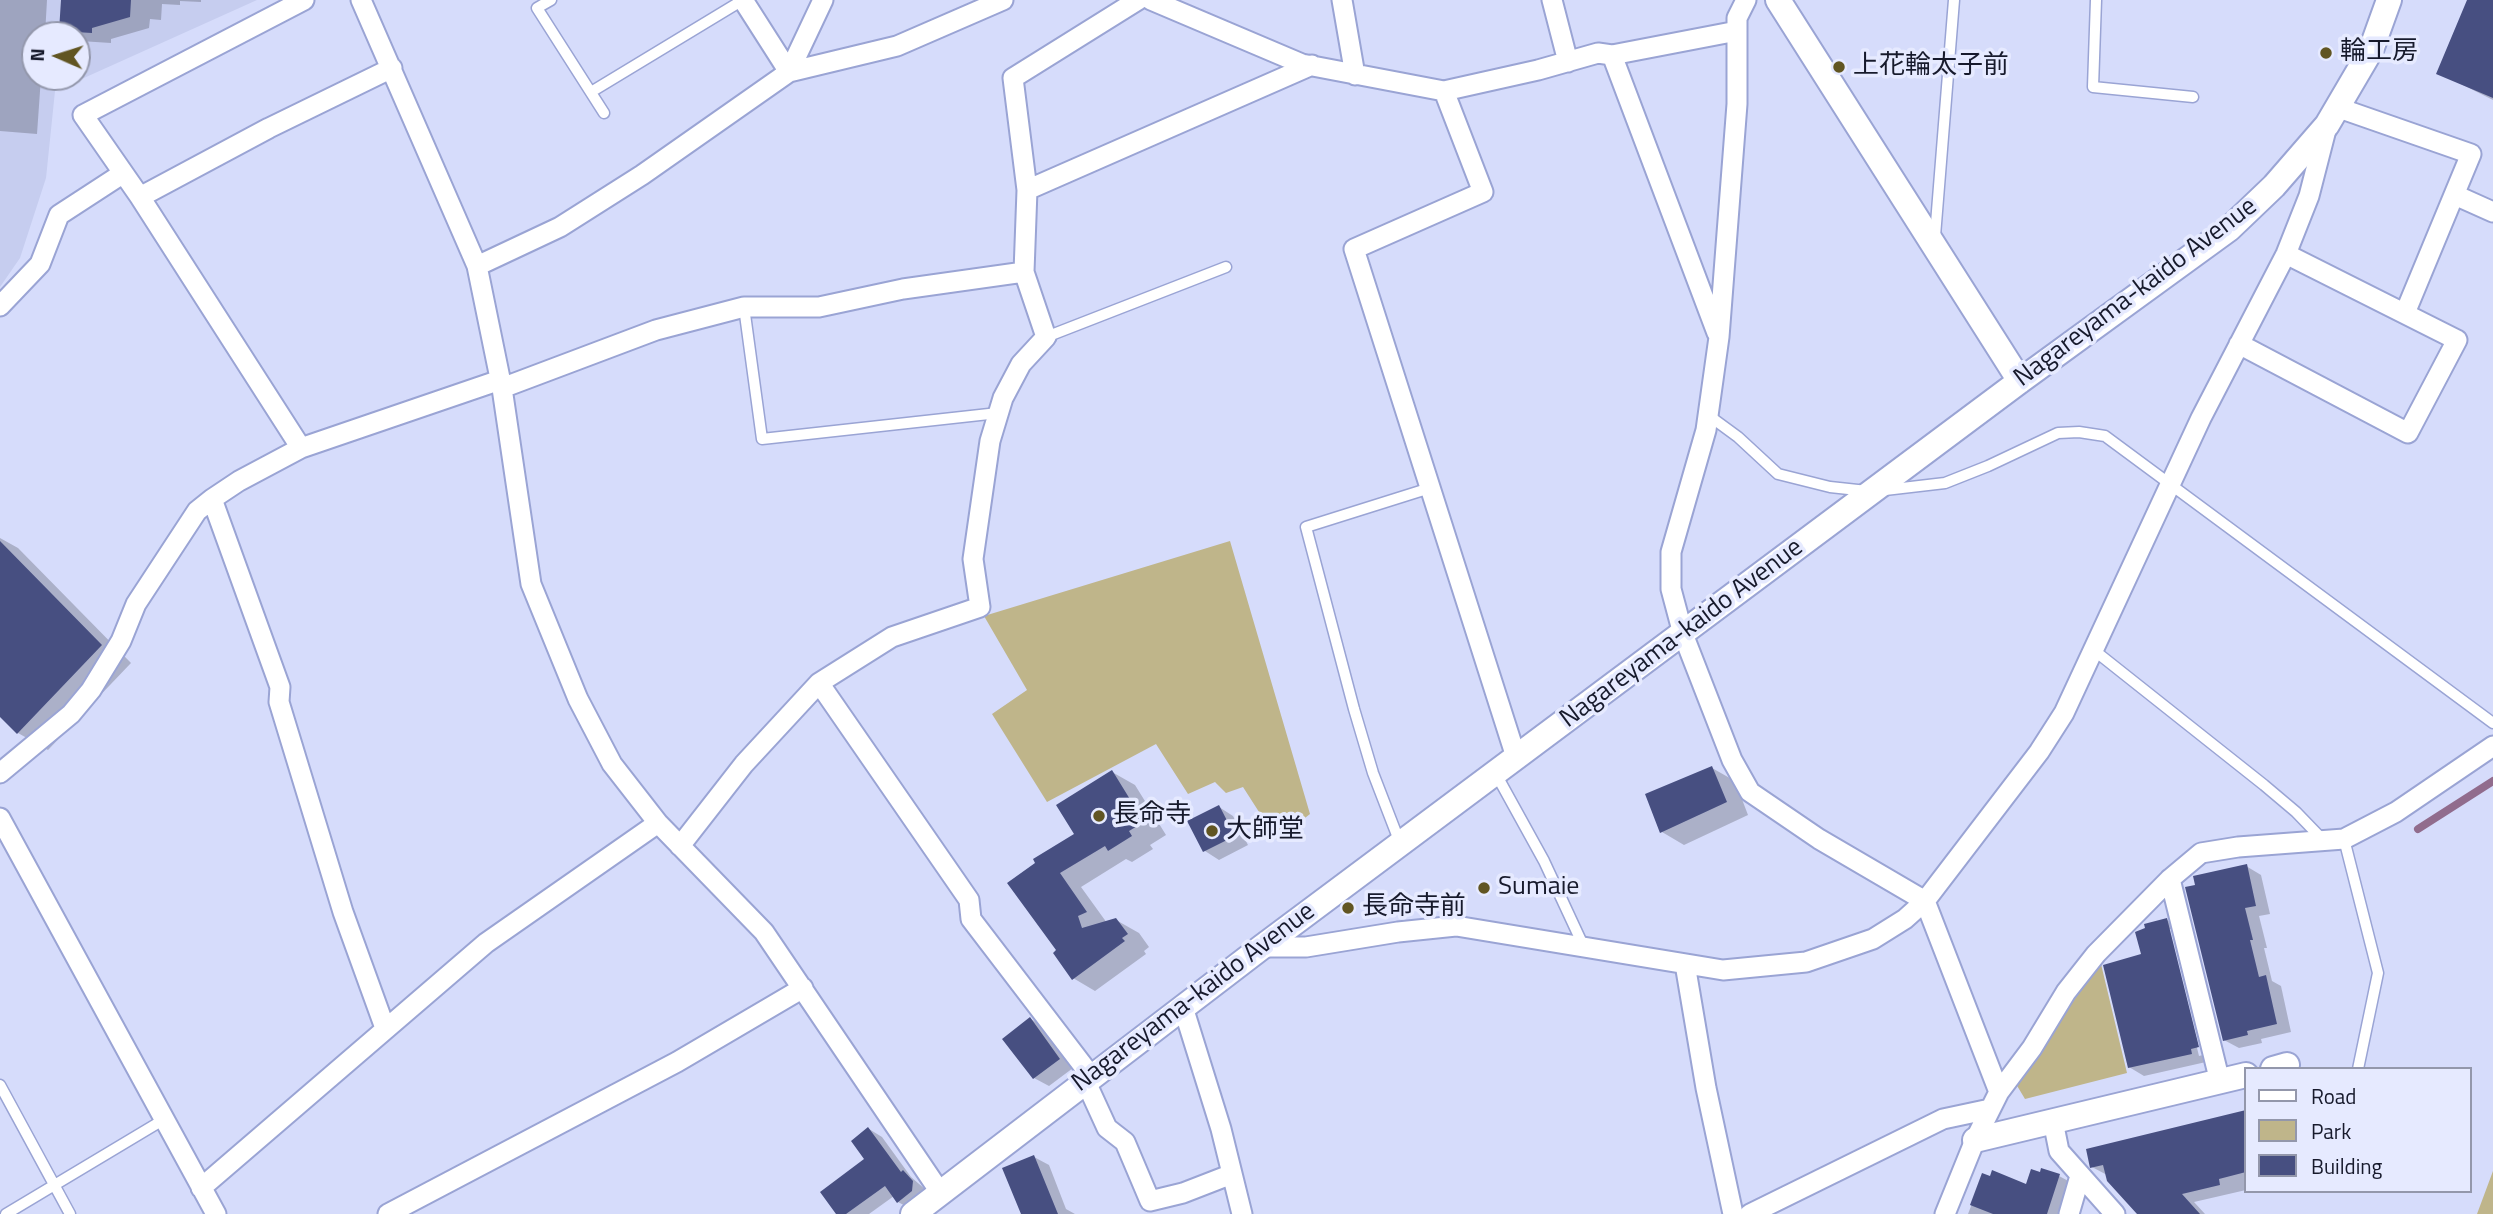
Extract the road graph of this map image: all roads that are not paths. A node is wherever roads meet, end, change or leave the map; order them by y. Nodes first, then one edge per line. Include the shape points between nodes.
1 (304, 0) edge
2 (361, 0) edge
3 (551, 0) edge
4 (743, 0) edge
5 (823, 0) edge
6 (1003, 0) edge
7 (1138, 0) edge
8 (1150, 0) edge
9 (1342, 0) edge
10 (1552, 0) edge
11 (1746, 0) edge
12 (1778, 0) edge
13 (1955, 0) edge
14 (2096, 0) edge
15 (2389, 0) edge
16 (1737, 31) junction
17 (1612, 55) junction
18 (1568, 62) junction
19 (1312, 65) junction
20 (392, 68) junction
21 (789, 72) junction
22 (1354, 75) junction
23 (1444, 91) junction
24 (591, 92) junction
25 (2193, 97) dead end
26 (604, 113) dead end
27 (2333, 117) junction
28 (122, 174) junction
29 (1027, 190) junction
30 (2455, 195) junction
31 (139, 197) junction
32 (2493, 212) edge
33 (1934, 247) junction
34 (2286, 254) junction
35 (477, 266) junction
36 (1226, 267) dead end
37 (1024, 272) junction
38 (0, 306) edge
39 (744, 307) junction
40 (2405, 313) junction
41 (1719, 337) junction
42 (1046, 338) junction
43 (2239, 344) junction
44 (2020, 382) junction
45 (501, 384) junction
46 (999, 413) junction
47 (1708, 415) junction
48 (301, 448) junction
49 (2171, 483) junction
50 (1430, 488) junction
51 (1871, 492) junction
52 (212, 499) junction
53 (1683, 634) junction
54 (2095, 651) junction
55 (819, 683) junction
56 (2493, 723) edge
57 (2493, 746) edge
58 (1516, 757) junction
59 (0, 773) edge
60 (1495, 773) junction
61 (0, 818) edge
62 (658, 823) junction
63 (2334, 840) junction
64 (1401, 844) junction
65 (680, 846) junction
66 (2170, 879) junction
67 (1925, 901) junction
68 (1583, 946) junction
69 (1262, 947) junction
70 (1685, 964) junction
71 (803, 988) junction
72 (1183, 1007) junction
73 (385, 1028) junction
74 (2358, 1067) edge
75 (2244, 1076) edge
76 (1088, 1078) junction
77 (2220, 1082) junction
78 (0, 1085) edge
79 (1994, 1101) junction
80 (163, 1121) junction
81 (2053, 1121) junction
82 (1975, 1140) junction
83 (1232, 1174) junction
84 (2080, 1177) junction
85 (54, 1186) junction
86 (201, 1188) junction
87 (940, 1192) junction
88 (6, 1214) edge
89 (70, 1214) edge
90 (216, 1214) edge
91 (388, 1214) edge
92 (913, 1214) edge
93 (1242, 1214) edge
94 (1734, 1214) edge
95 (1750, 1214) edge
96 (1945, 1214) edge
97 (2069, 1214) edge
98 (2115, 1214) edge

1 - 28 street via 83,115
2 - 20 street
3 - 24 lane via 537,8
4 - 21 street
4 - 24 lane
5 - 21 street
6 - 21 street via 897,46
7 - 29 street via 1013,78
8 - 19 street
9 - 22 street
10 - 18 street
11 - 16 street via 1737,18
12 - 33 street
13 - 33 lane
14 - 25 lane via 2093,87
15 - 27 street, Nagareyama-kaido Avenue via 2371,50
16 - 17 street
16 - 41 street via 1737,104
17 - 18 street via 1598,53
17 - 41 street
18 - 23 street
19 - 22 street
19 - 29 street
20 - 31 street
20 - 35 street
21 - 35 street via 560,227
22 - 23 street
23 - 50 street via 1483,192 1354,249
24 - 26 lane
27 - 30 street via 2471,154
27 - 34 street
27 - 44 street, Nagareyama-kaido Avenue via 2274,186 2229,229
28 - 31 street
28 - 38 street via 59,215 40,264
29 - 37 street
30 - 32 street
30 - 40 street
31 - 48 street
33 - 44 street
34 - 40 street
34 - 43 street
35 - 45 street
36 - 42 lane
37 - 39 street via 903,289 819,307
37 - 42 street
39 - 45 street via 656,330
39 - 46 lane via 762,439
40 - 43 street via 2457,340 2408,433
41 - 47 street
42 - 46 street via 1021,364
43 - 49 street
44 - 51 street, Nagareyama-kaido Avenue
45 - 48 street
45 - 62 street via 531,584 578,699 612,764
46 - 55 street via 990,442 973,559 979,607 892,637
47 - 51 lane via 1778,474
47 - 53 street via 1671,552 1671,589
48 - 52 street
49 - 51 lane via 2105,436 2079,432 2058,433 1945,483
49 - 54 street
49 - 56 lane
50 - 58 street
50 - 64 lane via 1306,527 1373,773
51 - 53 street, Nagareyama-kaido Avenue
52 - 59 street via 197,511 136,604 121,641 91,690 71,714
52 - 73 street via 280,687 279,702 331,873
53 - 58 street, Nagareyama-kaido Avenue
53 - 67 street via 1732,760 1750,792
54 - 63 lane
54 - 67 street via 2039,752
55 - 65 street via 744,764
55 - 76 street via 969,900 971,919
57 - 63 street via 2396,812
58 - 60 street, Nagareyama-kaido Avenue
60 - 64 street, Nagareyama-kaido Avenue
60 - 68 lane via 1545,861
61 - 80 street
62 - 65 street
62 - 73 street via 486,943
63 - 66 street via 2201,853
63 - 74 lane via 2378,973
64 - 69 street, Nagareyama-kaido Avenue
65 - 71 street via 764,932
66 - 77 street
66 - 79 street via 2096,954
67 - 70 street via 1873,939 1806,962 1723,970
67 - 79 street
68 - 69 street via 1456,926 1306,947
68 - 70 street
69 - 72 street, Nagareyama-kaido Avenue
70 - 94 street
71 - 87 street
71 - 91 street via 677,1062
72 - 76 street, Nagareyama-kaido Avenue
72 - 83 street
73 - 86 street
75 - 77 street
76 - 83 street via 1107,1128 1125,1142 1150,1201
76 - 87 street, Nagareyama-kaido Avenue
77 - 81 street
78 - 85 lane
79 - 82 street
79 - 95 street via 1943,1119
80 - 85 lane
80 - 86 street
81 - 82 street
81 - 84 street via 2059,1151
82 - 96 street
83 - 93 street
84 - 97 street
84 - 98 street
85 - 88 lane
85 - 89 lane
86 - 90 street
87 - 92 street, Nagareyama-kaido Avenue

